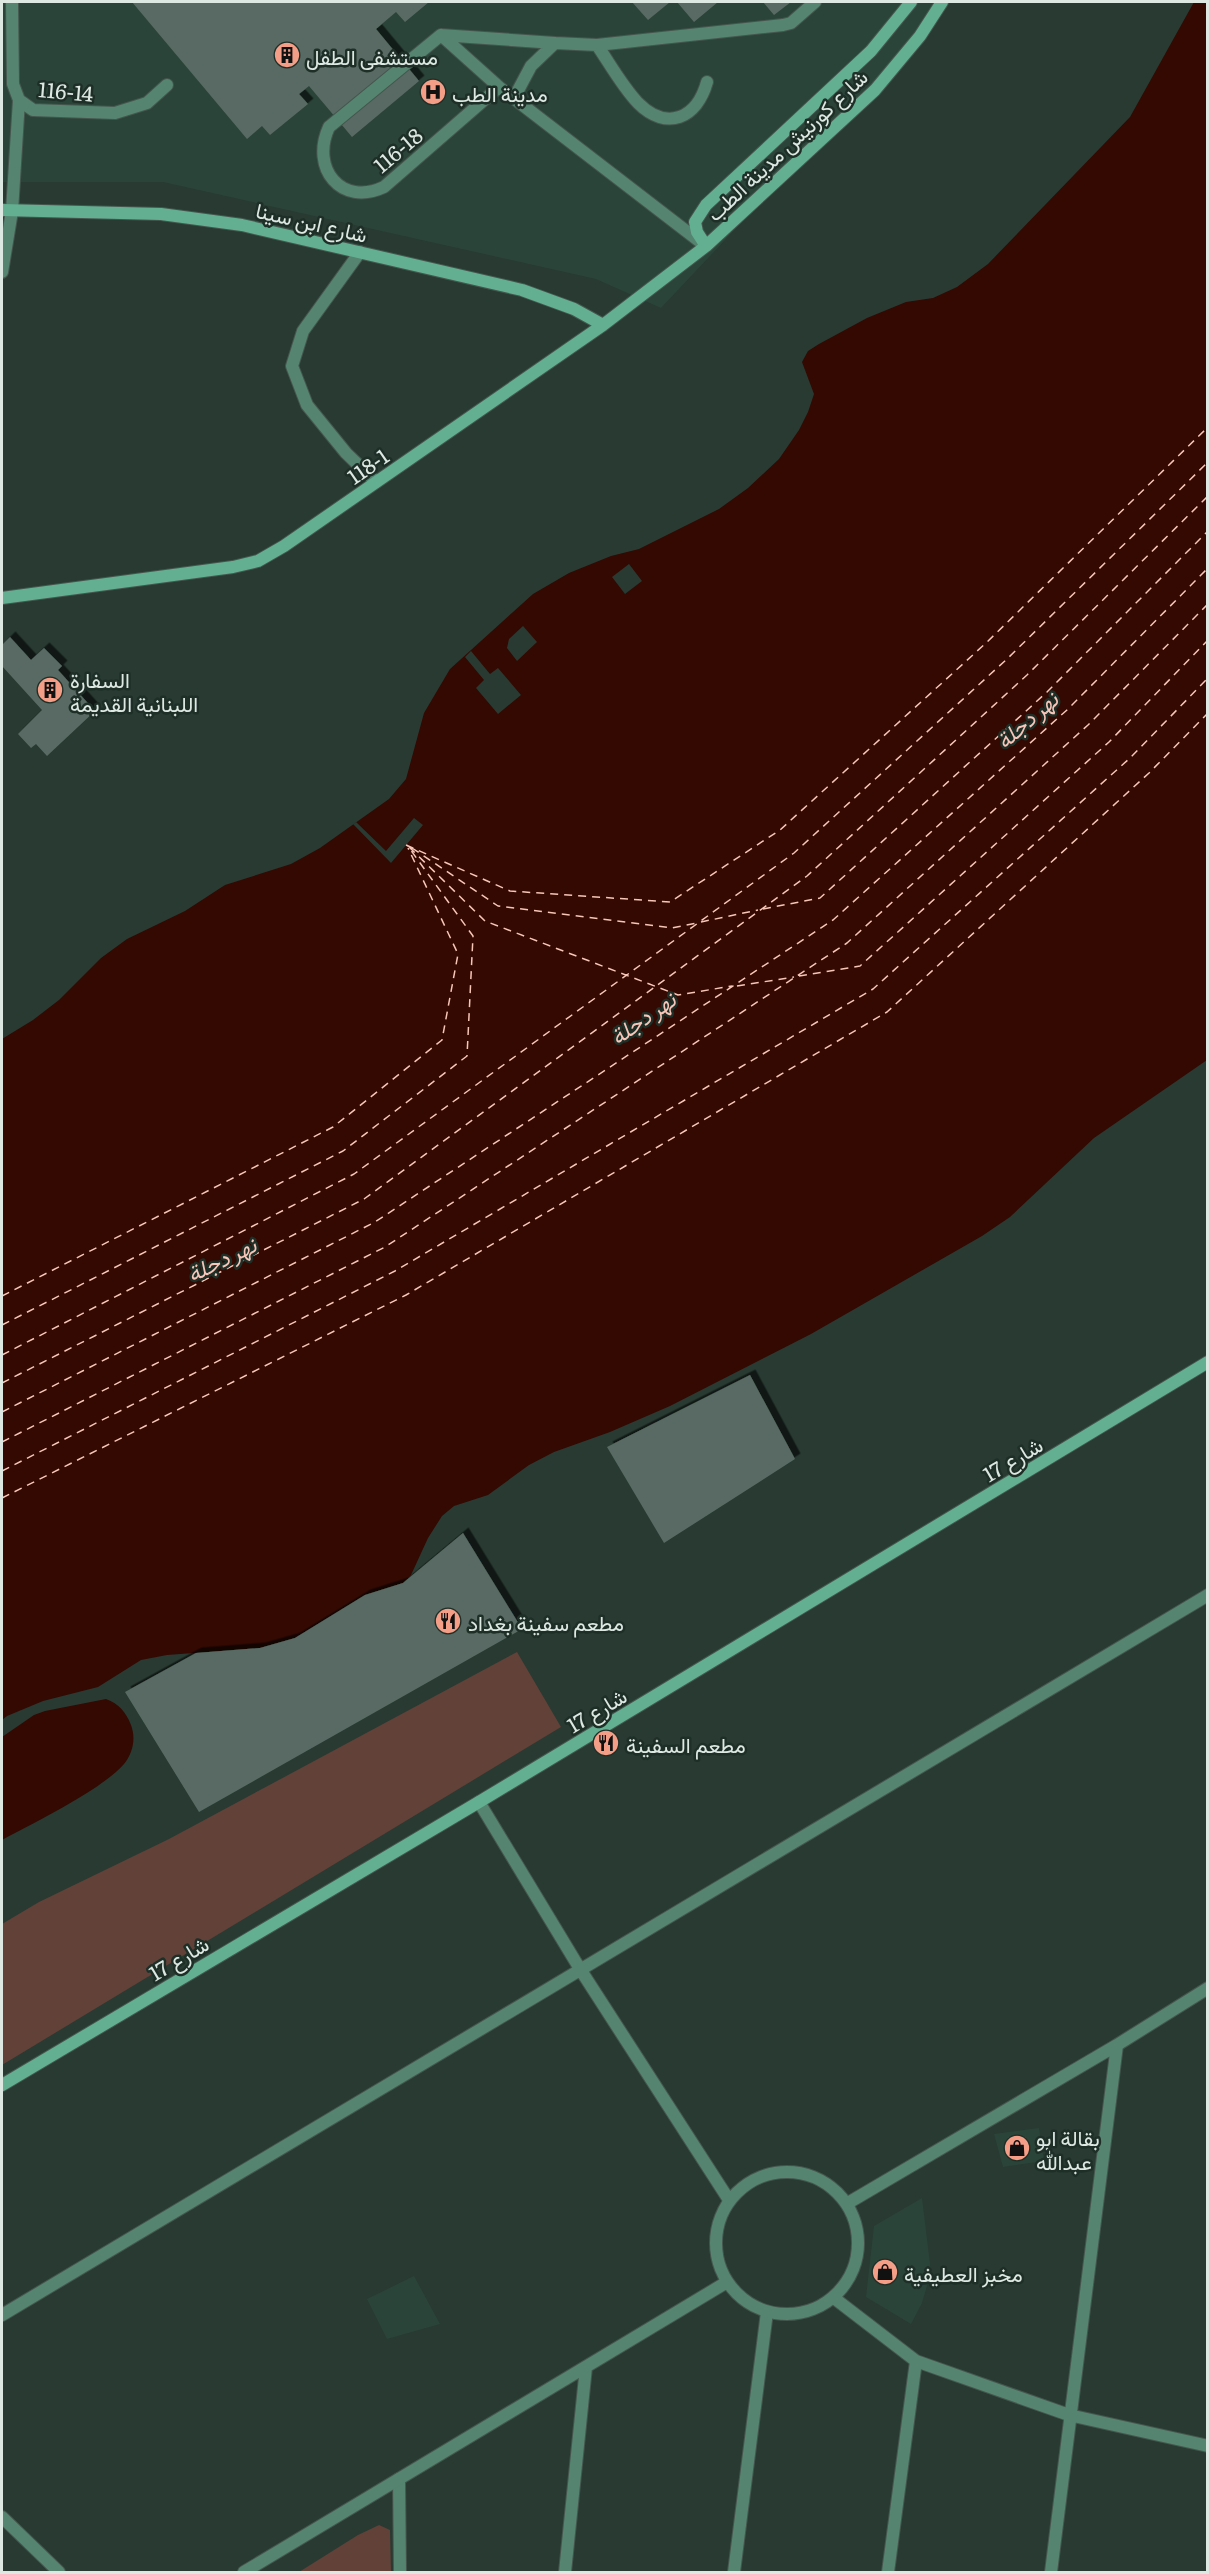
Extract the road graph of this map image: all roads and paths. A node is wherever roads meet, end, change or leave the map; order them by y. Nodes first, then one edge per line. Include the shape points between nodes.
1 (12, 2) edge
2 (815, 2) edge
3 (911, 2) edge
4 (942, 2) edge
5 (441, 35) junction
6 (555, 43) junction
7 (597, 45) junction
8 (707, 82) dead end
9 (167, 85) dead end
10 (498, 87) junction
11 (513, 98) junction
12 (19, 100) junction
13 (7, 211) edge
14 (706, 246) junction
15 (360, 252) junction
16 (2, 272) edge
17 (603, 325) junction
18 (376, 482) junction
19 (2, 598) edge
20 (1207, 1362) edge
21 (1208, 1595) edge
22 (479, 1802) junction
23 (580, 1969) junction
24 (1208, 1988) edge
25 (1117, 2045) junction
26 (2, 2085) edge
27 (729, 2200) junction
28 (848, 2203) junction
29 (727, 2282) junction
30 (834, 2298) junction
31 (767, 2312) junction
32 (2, 2315) edge
33 (916, 2361) junction
34 (586, 2367) junction
35 (1069, 2415) junction
36 (1208, 2446) edge
37 (399, 2479) junction
38 (2, 2517) edge
39 (59, 2572) edge
40 (244, 2572) edge
41 (400, 2572) edge
42 (565, 2572) edge
43 (734, 2572) edge
44 (888, 2572) edge
45 (1050, 2572) edge

1 - 12 street, 116-14 via 13,84
2 - 7 street via 791,23 783,25
3 - 14 street, شارع كورنيش مدينة الطب via 871,51 706,205 695,222
4 - 14 street, شارع كورنيش مدينة الطب via 920,36 875,90
5 - 6 street
5 - 10 street
5 - 10 street, 116-18 via 328,127 322,140 323,158 337,185 370,193 384,187
6 - 7 street
6 - 11 street via 531,66
7 - 8 street via 637,102 664,118 680,118 694,110
9 - 12 street, 116-14 via 147,103 115,113 33,110
10 - 11 street
11 - 14 street
12 - 13 street
13 - 15 street, شارع ابن سينا via 120,212 202,218
13 - 16 street
14 - 17 street, 118-1
15 - 17 street, شارع ابن سينا via 522,290 574,309
15 - 18 street via 303,331 292,366 307,405
17 - 18 street, 118-1
18 - 19 street, 118-1 via 258,561
20 - 22 street, شارع 17
21 - 23 street
22 - 23 street
22 - 26 street, شارع 17
23 - 27 street
23 - 32 street
24 - 25 street
25 - 28 street
25 - 35 street
27 - 28 street via 746,2184 766,2174 789,2171 812,2175 832,2186
27 - 29 street via 717,2226 717,2255
28 - 30 street via 858,2227 859,2253 851,2277
29 - 31 street via 744,2300
29 - 34 street
30 - 31 street via 814,2310 790,2315
30 - 33 street
31 - 43 street
33 - 35 street
33 - 44 street
34 - 37 street
34 - 42 street
35 - 36 street
35 - 45 street
37 - 40 street
37 - 41 street
38 - 39 street

